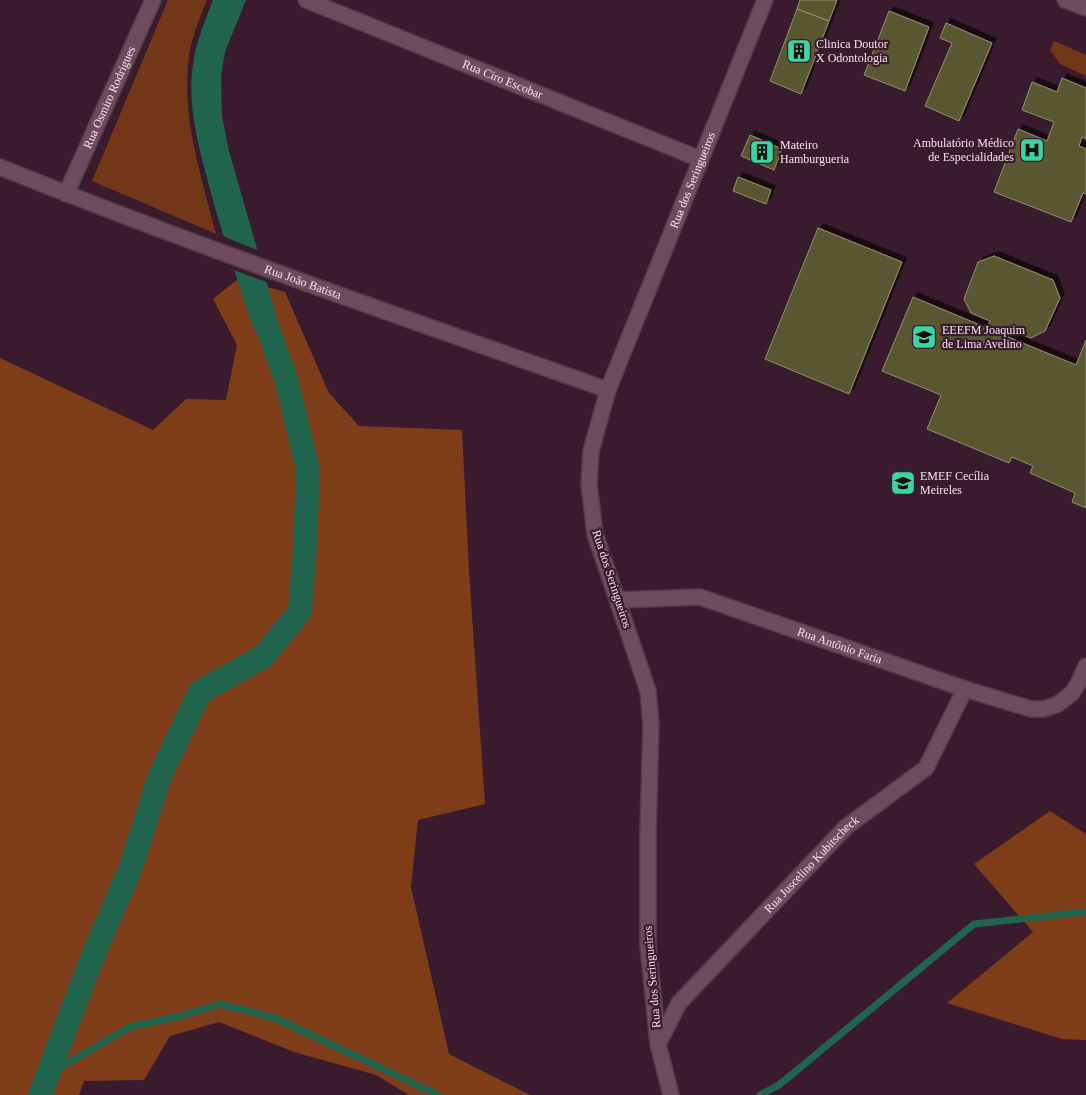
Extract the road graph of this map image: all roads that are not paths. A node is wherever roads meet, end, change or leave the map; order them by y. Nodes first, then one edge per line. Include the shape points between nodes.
1 (152, 0) edge
2 (306, 0) edge
3 (765, 0) edge
4 (1065, 0) edge
5 (1086, 8) edge
6 (700, 159) junction
7 (0, 167) edge
8 (66, 194) junction
9 (608, 390) junction
10 (618, 600) junction
11 (1086, 666) edge
12 (965, 689) junction
13 (658, 1044) junction
14 (671, 1095) edge

1 - 8 street, Rua Osmiro Rodrigues
2 - 6 street, Rua Ciro Escobar
3 - 6 street, Rua dos Seringueiros
4 - 5 street
6 - 9 street, Rua dos Seringueiros
7 - 8 street, Rua João Batista
8 - 9 street, Rua João Batista
9 - 10 street, Rua dos Seringueiros via 591,451 589,484 595,534
10 - 12 street, Rua Antônio Faria via 700,597
10 - 13 street, Rua dos Seringueiros via 648,691 651,725 648,946
11 - 12 street, Rua Antônio Faria via 1072,693 1058,704 1044,709 1032,710
12 - 13 street, Rua Juscelino Kubitscheck via 926,768 846,827 679,1003
13 - 14 street, Rua dos Seringueiros

